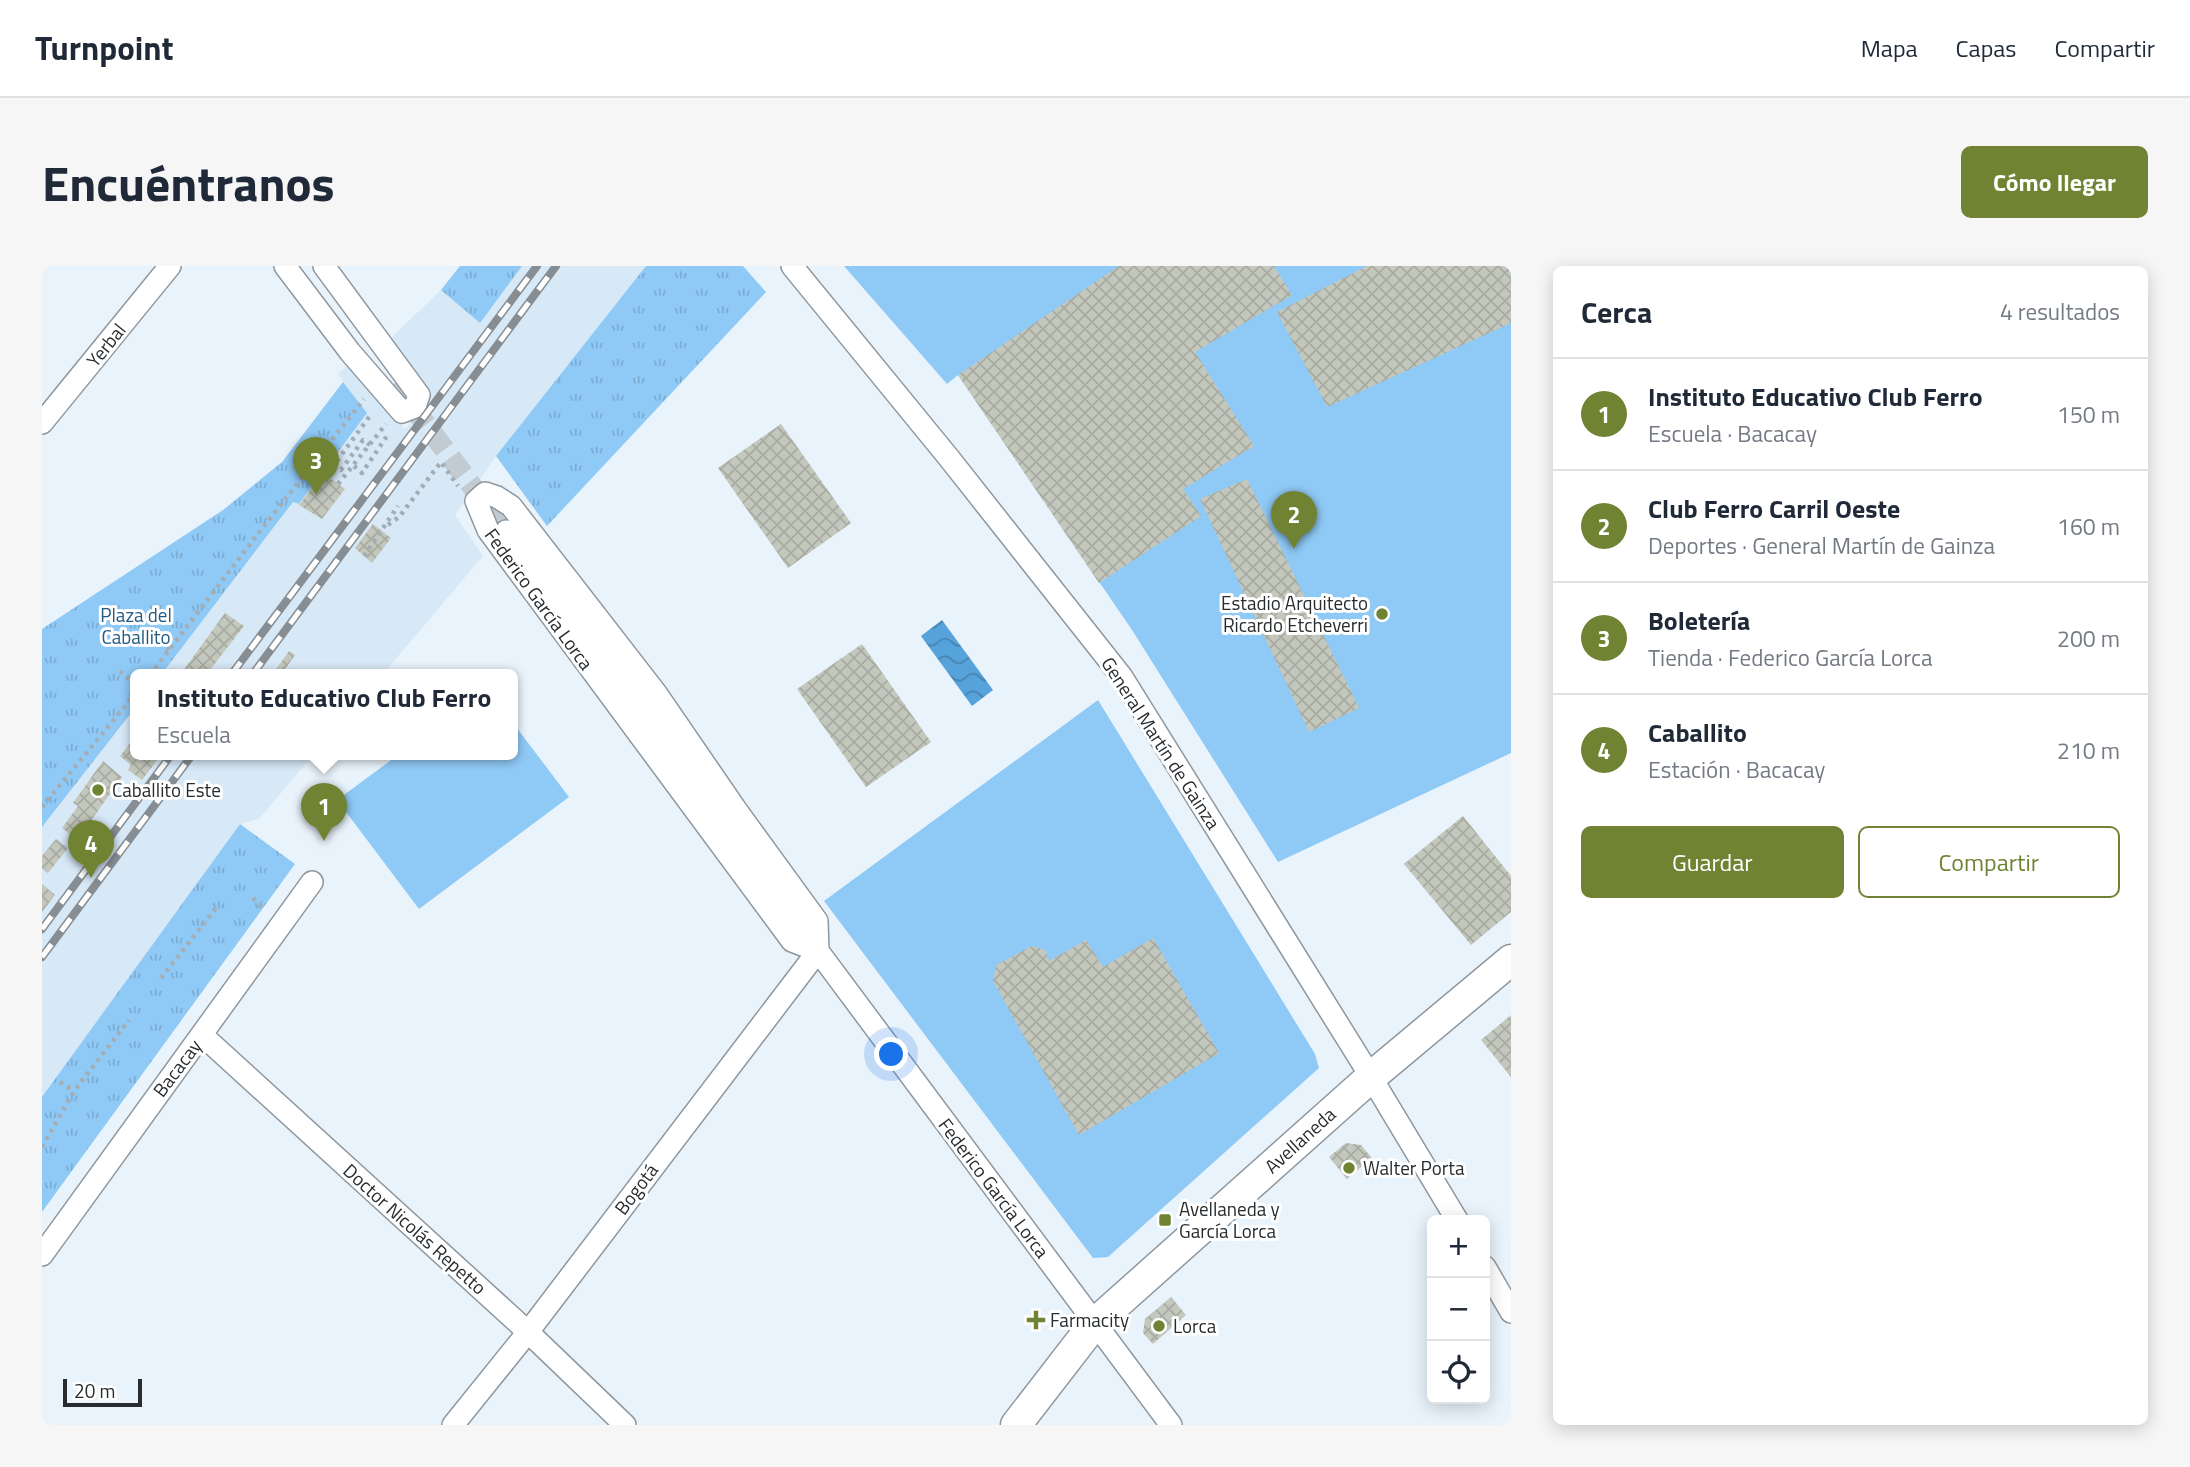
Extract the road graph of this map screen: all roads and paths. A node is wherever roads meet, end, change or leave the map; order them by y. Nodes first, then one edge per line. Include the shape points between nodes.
1 (170, 266) edge
2 (285, 266) edge
3 (306, 266) edge
4 (324, 266) edge
5 (792, 266) edge
6 (395, 383) tunnel mouth
7 (366, 396) dead end
8 (368, 418) dead end
9 (42, 423) edge
10 (389, 433) dead end
11 (354, 466) junction
12 (338, 484) dead end
13 (398, 506) dead end
14 (481, 517) junction
15 (388, 524) junction
16 (504, 529) tunnel mouth
17 (364, 556) dead end
18 (146, 634) dead end
19 (165, 642) dead end
20 (171, 648) junction
21 (155, 669) edge
22 (120, 671) dead end
23 (130, 680) edge
24 (130, 700) edge
25 (42, 807) edge
26 (312, 882) dead end
27 (216, 908) dead end
28 (818, 951) junction
29 (1511, 960) edge
30 (161, 978) dead end
31 (129, 1020) dead end
32 (202, 1035) junction
33 (1371, 1077) junction
34 (60, 1082) dead end
35 (74, 1091) junction
36 (42, 1147) edge
37 (1454, 1215) edge
38 (42, 1255) edge
39 (1490, 1276) edge
40 (1511, 1312) edge
41 (1094, 1324) junction
42 (528, 1332) junction
43 (453, 1425) edge
44 (625, 1425) edge
45 (1016, 1425) edge
46 (1171, 1425) edge

1 - 9 street, Yerbal
2 - 4 street via 402,412 415,407 419,395
3 - 6 street
5 - 33 street, General Martín de Gainza via 1122,677
7 - 20 path
8 - 11 path via 334,465 341,470 363,440 370,445
10 - 11 path via 362,473
11 - 12 path
13 - 15 path
14 - 15 path via 441,462 400,517
14 - 28 street, Federico García Lorca via 792,941
14 - 28 street, Federico García Lorca via 476,501 485,493 511,506 656,693 817,921
15 - 17 path
16 - 28 street, Federico García Lorca via 644,710
18 - 20 path
19 - 20 path
20 - 21 path
22 - 23 path
24 - 25 path
26 - 32 street, Bacacay
27 - 30 path
28 - 41 street, Federico García Lorca
28 - 42 street, Bogotá
29 - 33 street, Avellaneda
31 - 35 path
32 - 38 street, Bacacay
32 - 42 street, Doctor Nicolás Repetto
33 - 37 street, General Martín de Gainza
33 - 41 street, Avellaneda
34 - 35 path
35 - 36 path
39 - 40 street
41 - 45 street, Avellaneda
41 - 46 street, Federico García Lorca
42 - 43 street, Bogotá
42 - 44 street, Doctor Nicolás Repetto

